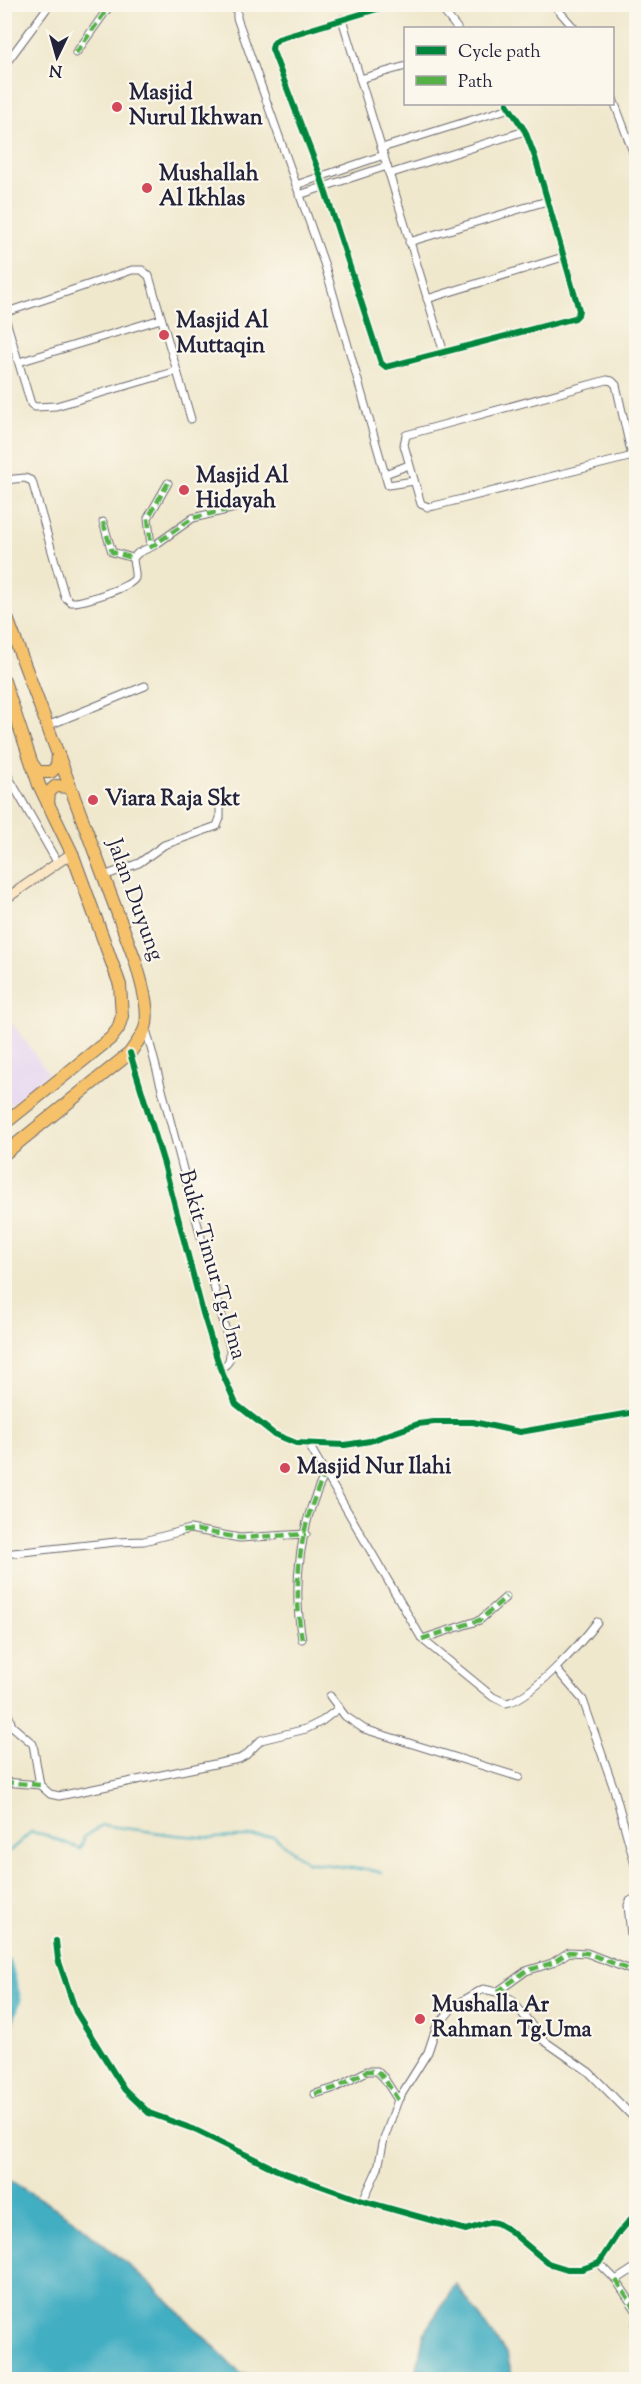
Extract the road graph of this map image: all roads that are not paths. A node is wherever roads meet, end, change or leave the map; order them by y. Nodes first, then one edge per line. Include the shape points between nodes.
1 (50, 4) edge
2 (111, 4) edge
3 (237, 4) edge
4 (394, 4) edge
5 (438, 4) edge
6 (553, 4) edge
7 (342, 19) junction
8 (456, 27) edge
9 (573, 27) edge
10 (76, 53) dead end
11 (4, 66) edge
12 (404, 66) edge
13 (360, 79) junction
14 (614, 101) edge
15 (508, 106) edge
16 (525, 131) junction
17 (383, 152) junction
18 (636, 160) edge
19 (351, 166) junction
20 (388, 170) junction
21 (320, 175) junction
22 (355, 177) junction
23 (296, 185) junction
24 (324, 187) junction
25 (300, 195) junction
26 (547, 201) junction
27 (409, 242) junction
28 (563, 257) junction
29 (427, 299) junction
30 (4, 314) edge
31 (161, 319) junction
32 (444, 354) junction
33 (19, 362) junction
34 (177, 371) junction
35 (191, 419) dead end
36 (409, 465) junction
37 (385, 474) junction
38 (4, 480) edge
39 (414, 481) junction
40 (168, 483) dead end
41 (235, 508) dead end
42 (103, 522) dead end
43 (151, 547) junction
44 (133, 558) junction
45 (4, 610) edge
46 (4, 681) edge
47 (145, 686) dead end
48 (9, 710) edge
49 (47, 726) junction
50 (57, 754) junction
51 (33, 765) junction
52 (4, 769) edge
53 (73, 793) junction
54 (220, 803) dead end
55 (49, 805) junction
56 (72, 853) junction
57 (57, 862) junction
58 (104, 876) junction
59 (4, 900) edge
60 (146, 1027) junction
61 (130, 1053) junction
62 (4, 1124) edge
63 (4, 1154) edge
64 (220, 1368) junction
65 (636, 1412) edge
66 (309, 1445) junction
67 (326, 1472) junction
68 (306, 1534) junction
69 (4, 1554) edge
70 (506, 1597) dead end
71 (597, 1622) dead end
72 (422, 1639) junction
73 (302, 1640) dead end
74 (556, 1669) junction
75 (330, 1696) dead end
76 (5, 1706) edge
77 (339, 1708) junction
78 (519, 1777) dead end
79 (4, 1782) edge
80 (40, 1785) junction
81 (636, 1868) edge
82 (636, 1898) edge
83 (56, 1941) dead end
84 (636, 1956) edge
85 (636, 1966) edge
86 (497, 1992) junction
87 (315, 2094) dead end
88 (398, 2100) junction
89 (636, 2120) edge
90 (363, 2201) junction
91 (636, 2213) edge
92 (599, 2263) junction
93 (636, 2267) edge
94 (616, 2280) junction
95 (636, 2310) edge
96 (636, 2324) edge
97 (636, 2334) edge

1 - 11 street
2 - 10 street
3 - 23 street via 237,18
4 - 7 street
5 - 8 street
6 - 9 street
7 - 13 street
7 - 21 street via 278,39 272,49
12 - 13 street
13 - 17 street
14 - 18 street
15 - 16 street
15 - 17 street
16 - 20 street
16 - 26 street
17 - 19 street
17 - 20 street
19 - 21 street
19 - 22 street
20 - 22 street
20 - 27 street
21 - 23 street
21 - 24 street
22 - 24 street
23 - 25 street
24 - 25 street
24 - 32 street via 381,363 392,367
25 - 37 street via 325,266
26 - 27 street
26 - 28 street
27 - 29 street
28 - 29 street
28 - 32 street via 579,310 575,318
29 - 32 street
30 - 31 street via 142,270 148,276
30 - 33 street
31 - 33 street
31 - 34 street
33 - 34 street via 31,404 41,408
34 - 35 street
36 - 37 street
36 - 39 street
36 - 39 street via 406,435 607,380 616,385 629,457 428,507 422,504
37 - 39 street via 388,485
38 - 44 street via 32,481 68,601 76,603 132,582
40 - 43 street via 148,518
41 - 43 street via 193,518
42 - 44 street via 112,552
43 - 44 street
45 - 49 highway, Jalan Duyung
46 - 48 highway, Jalan Duyung
47 - 49 street
48 - 51 highway, Jalan Duyung
49 - 50 highway, Jalan Duyung
50 - 51 highway via 59,762 51,772 38,772
50 - 53 highway, Jalan Duyung
51 - 55 highway, Jalan Duyung
52 - 57 street
53 - 55 highway via 68,787 56,786 49,792
53 - 58 highway, Jalan Duyung
54 - 58 street via 217,826 164,844 139,863
55 - 56 highway, Jalan Duyung
56 - 57 street
56 - 62 highway, Jalan Duyung via 117,975 122,1016 118,1029 99,1050
57 - 59 street
58 - 60 highway, Jalan Duyung via 135,960
60 - 61 highway
60 - 64 street, Bukit Timur Tg.Uma via 230,1347 230,1361
61 - 63 highway
61 - 64 street, Bukit Timur Tg.Uma
64 - 66 street, Bukit Timur Tg.Uma via 236,1404 274,1434
65 - 66 street, Bukit Timur Tg.Uma via 520,1431 473,1422 434,1422 370,1441
66 - 67 street
67 - 68 street via 312,1501
67 - 72 street
68 - 69 street via 240,1538 190,1529 152,1540
68 - 73 street via 297,1581
70 - 72 street via 480,1620
71 - 74 street
72 - 74 street via 493,1697 506,1703 515,1701
74 - 81 street via 575,1689 586,1710
75 - 77 street
76 - 80 street via 12,1726 33,1744
77 - 78 street via 364,1729
77 - 80 street via 306,1729 261,1740 238,1759 59,1796
79 - 80 street
82 - 84 street via 628,1905
83 - 90 street via 76,2012 124,2089 139,2105 155,2116 193,2129 277,2170
85 - 86 street via 628,1969 587,1953 569,1952 552,1963 526,1971
86 - 88 street via 483,1989 454,2006 436,2028 424,2061
86 - 89 street via 511,2000 543,2040 589,2072
87 - 88 street via 367,2071 377,2071
88 - 90 street via 378,2168
90 - 92 street via 466,2230 496,2223 548,2264 558,2267 582,2269
91 - 92 street
92 - 94 street
93 - 94 street
94 - 95 street
96 - 97 street

